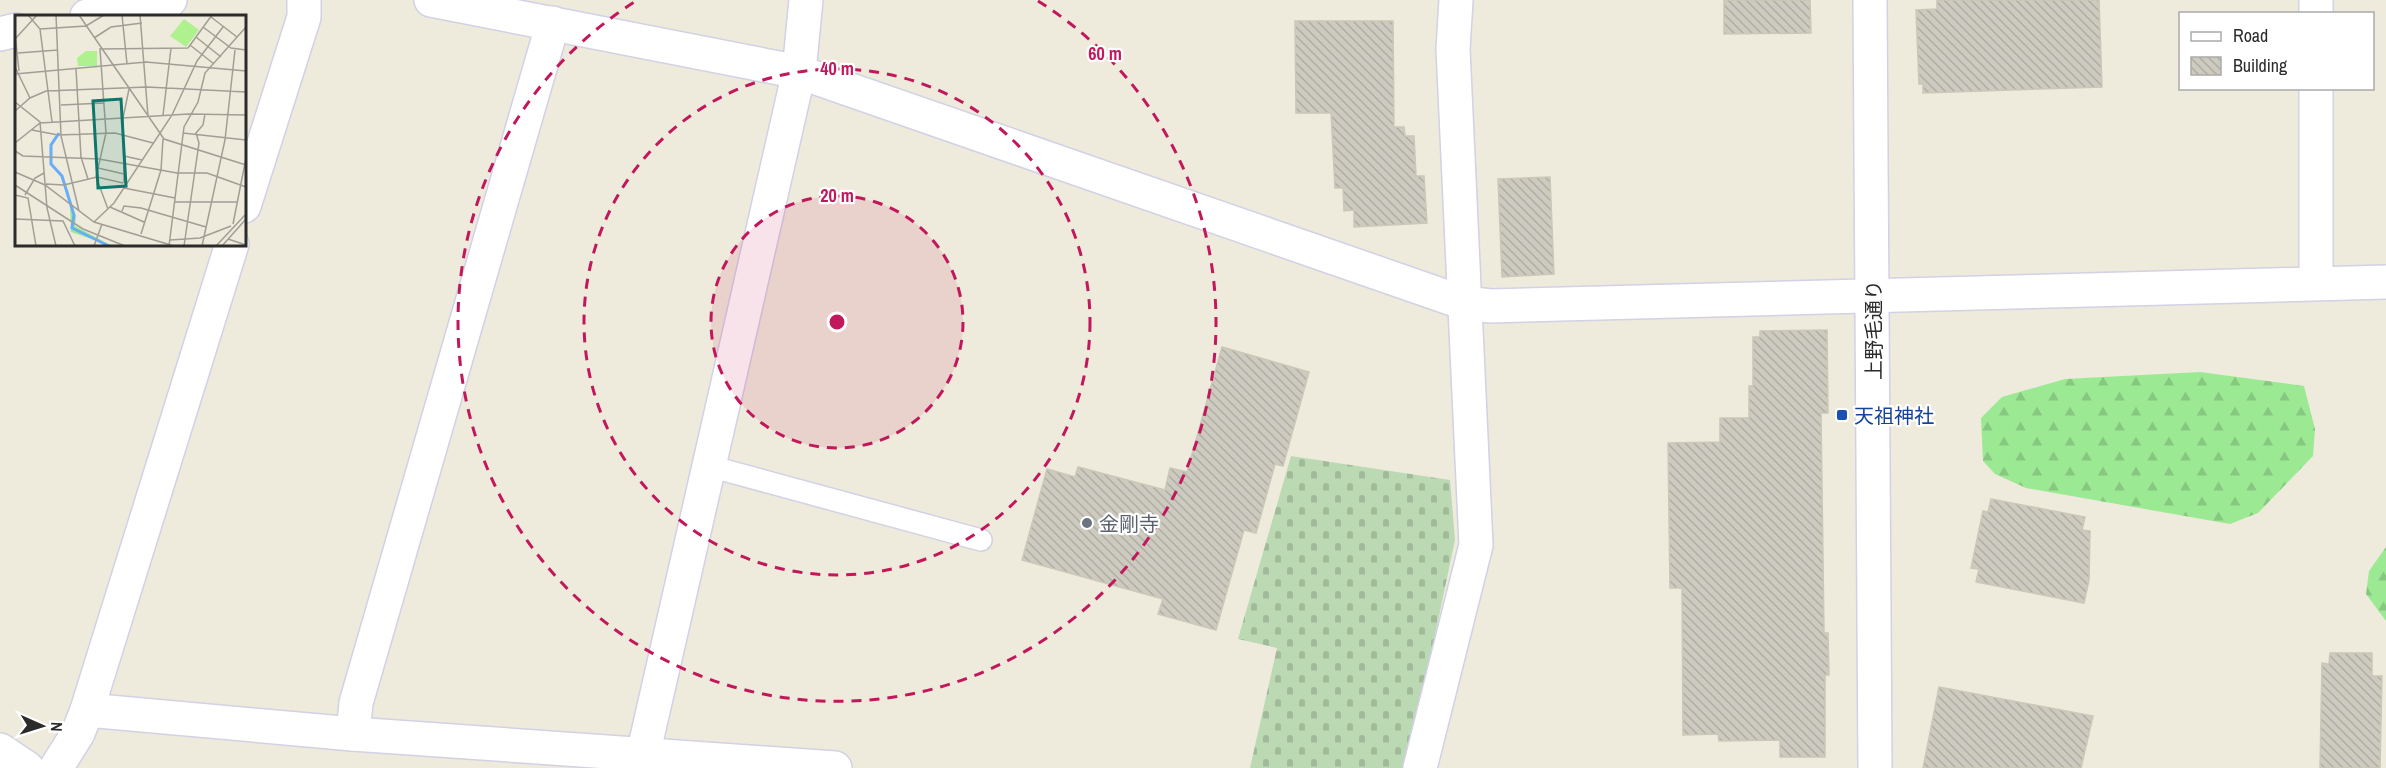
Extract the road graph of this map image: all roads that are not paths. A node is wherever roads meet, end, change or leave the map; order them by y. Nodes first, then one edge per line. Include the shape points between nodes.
1 (170, 0) edge
2 (304, 0) edge
3 (431, 0) edge
4 (806, 0) edge
5 (1456, 0) edge
6 (1870, 0) edge
7 (92, 15) edge
8 (553, 23) junction
9 (15, 30) edge
10 (0, 34) edge
11 (799, 72) junction
12 (2316, 90) edge
13 (246, 200) edge
14 (231, 246) edge
15 (2386, 282) edge
16 (2316, 283) junction
17 (1873, 296) junction
18 (1464, 303) junction
19 (709, 466) junction
20 (981, 540) dead end
21 (87, 710) junction
22 (353, 734) junction
23 (0, 750) edge
24 (641, 761) edge
25 (27, 768) edge
26 (56, 768) edge
27 (824, 768) edge
28 (1420, 768) edge
29 (1875, 768) edge

1 - 7 street
2 - 13 street via 303,17
3 - 8 street
4 - 11 street
5 - 18 street via 1453,49
6 - 17 street, 上野毛通り
8 - 11 street
8 - 22 street via 356,703
9 - 10 street
11 - 18 street
11 - 19 street
12 - 16 street
14 - 21 street
15 - 16 street
16 - 17 street
17 - 18 street via 1491,306
17 - 29 street, 上野毛通り
18 - 28 street via 1476,545
19 - 20 lane
19 - 24 street
21 - 22 street
21 - 26 street
22 - 24 street
23 - 25 street
24 - 27 street

